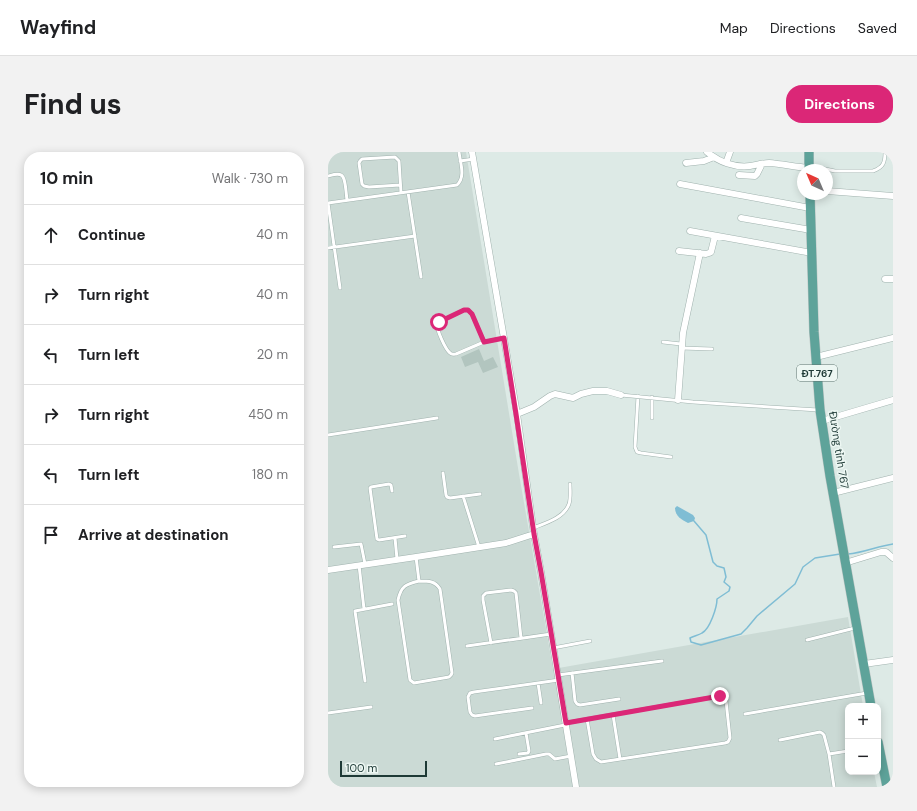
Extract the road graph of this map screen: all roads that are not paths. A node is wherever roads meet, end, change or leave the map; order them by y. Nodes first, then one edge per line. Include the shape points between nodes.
1 (459, 152) edge
2 (707, 152) edge
3 (730, 152) edge
4 (809, 152) edge
5 (884, 152) edge
6 (473, 155) edge
7 (714, 157) junction
8 (460, 161) junction
9 (686, 162) dead end
10 (726, 163) junction
11 (762, 164) junction
12 (809, 164) edge
13 (797, 167) edge
14 (833, 171) edge
15 (739, 175) dead end
16 (328, 176) edge
17 (680, 184) dead end
18 (400, 185) junction
19 (833, 191) edge
20 (408, 192) junction
21 (401, 193) junction
22 (893, 196) edge
23 (347, 200) junction
24 (810, 200) edge
25 (328, 203) edge
26 (810, 208) junction
27 (741, 218) dead end
28 (811, 230) junction
29 (690, 231) dead end
30 (415, 236) junction
31 (715, 236) junction
32 (334, 247) junction
33 (328, 248) edge
34 (679, 251) dead end
35 (700, 253) junction
36 (812, 253) junction
37 (421, 277) dead end
38 (885, 279) dead end
39 (893, 279) edge
40 (340, 288) dead end
41 (504, 338) junction
42 (893, 338) edge
43 (484, 342) junction
44 (663, 342) dead end
45 (681, 346) junction
46 (712, 349) dead end
47 (816, 356) junction
48 (621, 395) joint
49 (638, 396) junction
50 (652, 397) junction
51 (678, 400) junction
52 (893, 400) edge
53 (820, 410) junction
54 (516, 414) junction
55 (437, 418) dead end
56 (652, 418) dead end
57 (822, 421) junction
58 (328, 435) edge
59 (671, 457) dead end
60 (443, 473) dead end
61 (893, 478) edge
62 (570, 484) dead end
63 (392, 491) dead end
64 (833, 493) junction
65 (480, 494) dead end
66 (463, 496) junction
67 (533, 531) junction
68 (405, 536) dead end
69 (395, 538) junction
70 (334, 547) dead end
71 (479, 547) junction
72 (416, 557) junction
73 (844, 557) junction
74 (893, 558) edge
75 (397, 560) junction
76 (362, 565) junction
77 (328, 570) edge
78 (419, 581) junction
79 (392, 604) dead end
80 (364, 609) junction
81 (857, 627) junction
82 (551, 634) junction
83 (521, 638) junction
84 (807, 640) dead end
85 (590, 641) dead end
86 (491, 643) junction
87 (467, 646) dead end
88 (554, 648) junction
89 (893, 660) edge
90 (662, 661) dead end
91 (864, 664) junction
92 (572, 673) junction
93 (558, 677) junction
94 (365, 681) dead end
95 (538, 683) junction
96 (869, 693) junction
97 (619, 699) dead end
98 (541, 703) dead end
99 (871, 703) edge
100 (371, 707) dead end
101 (532, 708) dead end
102 (328, 713) edge
103 (745, 714) dead end
104 (613, 715) junction
105 (587, 719) junction
106 (566, 724) junction
107 (526, 733) junction
108 (495, 739) dead end
109 (780, 740) dead end
110 (845, 751) edge
111 (519, 754) dead end
112 (829, 754) junction
113 (571, 756) junction
114 (881, 758) edge
115 (620, 759) junction
116 (496, 764) dead end
117 (576, 787) edge
118 (834, 787) edge
119 (887, 787) edge

1 - 8 lane
2 - 7 street
3 - 10 street
4 - 12 main road
5 - 14 lane via 884,162 878,169
6 - 8 lane
6 - 41 street
7 - 9 street via 704,161
7 - 10 street
8 - 20 lane via 462,176 457,185
10 - 11 street via 740,166
11 - 13 street
11 - 15 street via 755,176
16 - 23 lane via 342,176
17 - 26 street
18 - 18 lane via 364,186 360,161 395,156 399,161
18 - 21 lane
19 - 22 street
20 - 21 lane
20 - 30 lane
21 - 23 lane
23 - 25 lane
24 - 26 main road, Đường tỉnh 767 / ĐT.767
25 - 32 lane
26 - 28 main road, Đường tỉnh 767 / ĐT.767
27 - 28 street
28 - 36 main road, Đường tỉnh 767 / ĐT.767
29 - 31 street
30 - 32 lane
30 - 37 lane
31 - 35 street via 711,252
31 - 36 street
32 - 33 lane
32 - 40 lane
34 - 35 street
35 - 45 street
36 - 47 main road, Đường tỉnh 767 / ĐT.767
38 - 39 street
41 - 43 lane
41 - 54 street
42 - 47 street
43 - 43 lane via 468,310 437,325 450,353 456,354
44 - 45 lane
45 - 46 lane
45 - 51 street
47 - 53 main road, Đường tỉnh 767 / ĐT.767
48 - 49 lane
48 - 54 street via 607,391 593,391 573,398 555,394
49 - 50 lane
49 - 59 lane via 635,447 637,452
50 - 51 lane
50 - 56 lane
51 - 53 lane
52 - 57 street
53 - 57 main road, Đường tỉnh 767 / ĐT.767
54 - 67 street
55 - 58 lane
57 - 64 main road, Đường tỉnh 767 / ĐT.767
60 - 66 lane via 447,498
61 - 64 street
62 - 67 lane via 570,503 564,514
63 - 69 lane via 391,484 371,487 369,490 377,539
64 - 73 main road, Đường tỉnh 767 / ĐT.767
65 - 66 lane
66 - 71 lane
67 - 71 street via 506,543
67 - 82 street
68 - 69 lane
69 - 75 lane
70 - 76 lane via 361,544
71 - 72 street
72 - 75 street
72 - 78 lane
73 - 74 street via 886,552
73 - 81 main road, Đường tỉnh 767 / ĐT.767
75 - 76 street
76 - 77 street
76 - 80 lane
78 - 78 lane via 405,585 398,600 410,680 414,683 449,677 452,673 440,589 434,582
79 - 80 lane
80 - 94 lane via 354,612
81 - 84 lane
81 - 91 main road, Đường tỉnh 767 / ĐT.767
82 - 83 lane
82 - 88 street
83 - 86 lane
83 - 86 lane via 516,593 511,590 486,593 483,600
85 - 88 lane
86 - 87 lane
88 - 93 street
89 - 91 street
90 - 92 lane
91 - 96 main road, Đường tỉnh 767 / ĐT.767
92 - 93 lane
92 - 97 lane via 577,704
93 - 95 lane
93 - 106 street
95 - 98 lane
95 - 101 lane via 474,692 468,697 470,712 475,716
96 - 99 main road, Đường tỉnh 767 / ĐT.767
96 - 103 lane
100 - 102 lane
104 - 105 lane
104 - 115 lane
104 - 115 lane via 720,696 726,702 730,738 728,742
105 - 106 lane
105 - 115 lane via 596,759 601,762
106 - 107 lane
106 - 113 street
107 - 108 lane
107 - 111 lane via 529,751
109 - 112 lane via 820,732 824,735
110 - 112 lane
112 - 118 lane
113 - 116 lane via 555,759 546,754
113 - 117 street
114 - 119 main road

